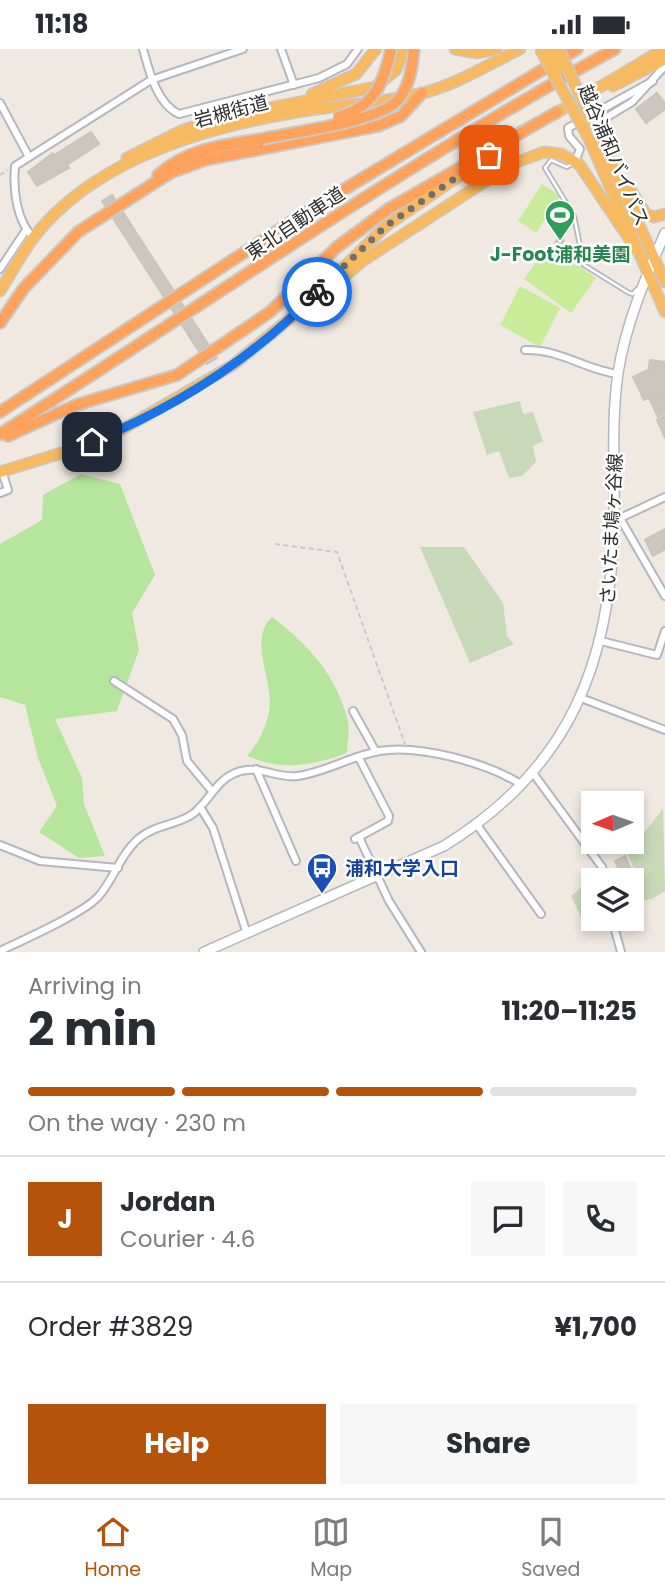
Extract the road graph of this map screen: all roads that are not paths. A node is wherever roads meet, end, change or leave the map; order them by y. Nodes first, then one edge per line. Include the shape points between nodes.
1 (143, 49) edge
2 (243, 49) edge
3 (281, 49) edge
4 (358, 49) edge
5 (376, 49) edge
6 (391, 49) edge
7 (414, 49) edge
8 (455, 49) edge
9 (496, 49) edge
10 (520, 49) edge
11 (540, 49) edge
12 (549, 49) edge
13 (559, 49) edge
14 (577, 49) edge
15 (615, 49) edge
16 (664, 49) edge
17 (403, 53) edge
18 (665, 59) edge
19 (665, 66) edge
20 (152, 80) junction
21 (653, 81) junction
22 (294, 85) junction
23 (422, 93) junction
24 (589, 93) junction
25 (0, 103) edge
26 (271, 106) junction
27 (557, 112) junction
28 (593, 123) junction
29 (262, 139) junction
30 (591, 144) junction
31 (29, 157) junction
32 (575, 162) junction
33 (143, 188) junction
34 (78, 193) junction
35 (665, 214) edge
36 (29, 233) junction
37 (665, 233) edge
38 (636, 249) junction
39 (654, 258) junction
40 (0, 269) edge
41 (648, 274) junction
42 (665, 282) edge
43 (637, 289) dead end
44 (0, 291) edge
45 (665, 312) edge
46 (0, 323) edge
47 (275, 333) junction
48 (525, 350) dead end
49 (618, 374) junction
50 (0, 412) edge
51 (0, 434) edge
52 (0, 440) edge
53 (1, 471) edge
54 (3, 483) edge
55 (0, 493) edge
56 (665, 497) edge
57 (617, 520) junction
58 (665, 596) edge
59 (665, 631) edge
60 (601, 641) junction
61 (114, 681) dead end
62 (581, 698) junction
63 (353, 711) dead end
64 (665, 730) edge
65 (376, 752) junction
66 (359, 758) junction
67 (256, 769) junction
68 (533, 773) junction
69 (522, 785) junction
70 (212, 792) junction
71 (200, 807) junction
72 (477, 825) junction
73 (0, 845) edge
74 (296, 862) dead end
75 (118, 868) junction
76 (602, 868) edge
77 (377, 877) junction
78 (541, 914) dead end
79 (615, 931) edge
80 (247, 934) junction
81 (0, 951) edge
82 (204, 952) edge
83 (421, 952) edge
84 (621, 952) edge

1 - 20 street
2 - 20 street
3 - 22 street
4 - 22 street via 336,71
5 - 26 highway via 365,66 345,82
6 - 29 highway, bridge via 381,85 368,103 348,114
7 - 29 highway, bridge via 408,84 389,107 372,115
8 - 9 highway via 467,53
10 - 23 highway, 岩槻街道
11 - 30 highway, bridge
12 - 30 highway, 越谷浦和バイパス, bridge
13 - 28 highway, 越谷浦和バイパス, bridge
14 - 50 highway, 東北自動車道 via 300,216
15 - 51 highway, 東北自動車道 via 412,166 185,318
16 - 24 highway
17 - 26 highway via 387,79 375,87
18 - 24 highway
19 - 21 street
20 - 22 street via 171,110 179,114
20 - 31 street
21 - 28 street via 632,102
21 - 32 street via 568,128 580,149
23 - 33 highway via 401,116 378,126 205,160
23 - 34 highway, 岩槻街道 via 208,133 137,160
24 - 27 highway
25 - 31 street
26 - 34 highway via 181,131 119,163
27 - 47 highway via 386,226
27 - 52 highway via 390,208 337,247 270,312 177,375 76,405
28 - 35 highway via 641,210 654,217
28 - 39 highway, 越谷浦和バイパス
29 - 33 highway via 180,157
30 - 38 highway, 越谷浦和バイパス
31 - 36 street via 15,166 13,188
32 - 38 highway
32 - 43 lane via 566,167 551,160 545,168 574,216 584,265 633,295
32 - 47 highway via 552,152 512,164 364,260
33 - 46 highway via 58,249
34 - 36 highway, 岩槻街道
36 - 40 street
36 - 44 highway, 岩槻街道
37 - 39 main road, さいたま鳩ヶ谷線
38 - 41 highway, 越谷浦和バイパス
39 - 41 main road, さいたま鳩ヶ谷線
39 - 42 highway, 越谷浦和バイパス
41 - 45 highway, 越谷浦和バイパス
41 - 49 main road, さいたま鳩ヶ谷線 via 628,325
47 - 53 highway via 233,365 146,417 83,446
48 - 49 street via 560,355
49 - 57 main road, さいたま鳩ヶ谷線
53 - 54 street
54 - 55 street via 8,490
56 - 57 street
57 - 58 street
57 - 60 main road, さいたま鳩ヶ谷線
59 - 60 street via 657,655
60 - 62 main road, さいたま鳩ヶ谷線
61 - 70 street via 173,719 187,761
62 - 64 street
62 - 68 main road, さいたま鳩ヶ谷線
63 - 65 street
65 - 66 street
65 - 69 street via 407,749 437,754 498,772
66 - 67 street via 297,776
66 - 77 street via 389,816 388,821 357,838
67 - 70 street via 235,773
67 - 74 street
68 - 69 main road, さいたま鳩ヶ谷線
68 - 76 street
69 - 72 main road, さいたま鳩ヶ谷線
70 - 71 street
71 - 75 street via 191,816 162,824 136,841
71 - 80 street via 213,828
72 - 77 main road, さいたま鳩ヶ谷線
72 - 78 street
73 - 75 street via 40,861
75 - 81 street via 96,899
77 - 80 main road, さいたま鳩ヶ谷線
77 - 83 street
79 - 84 street
80 - 82 main road, さいたま鳩ヶ谷線

